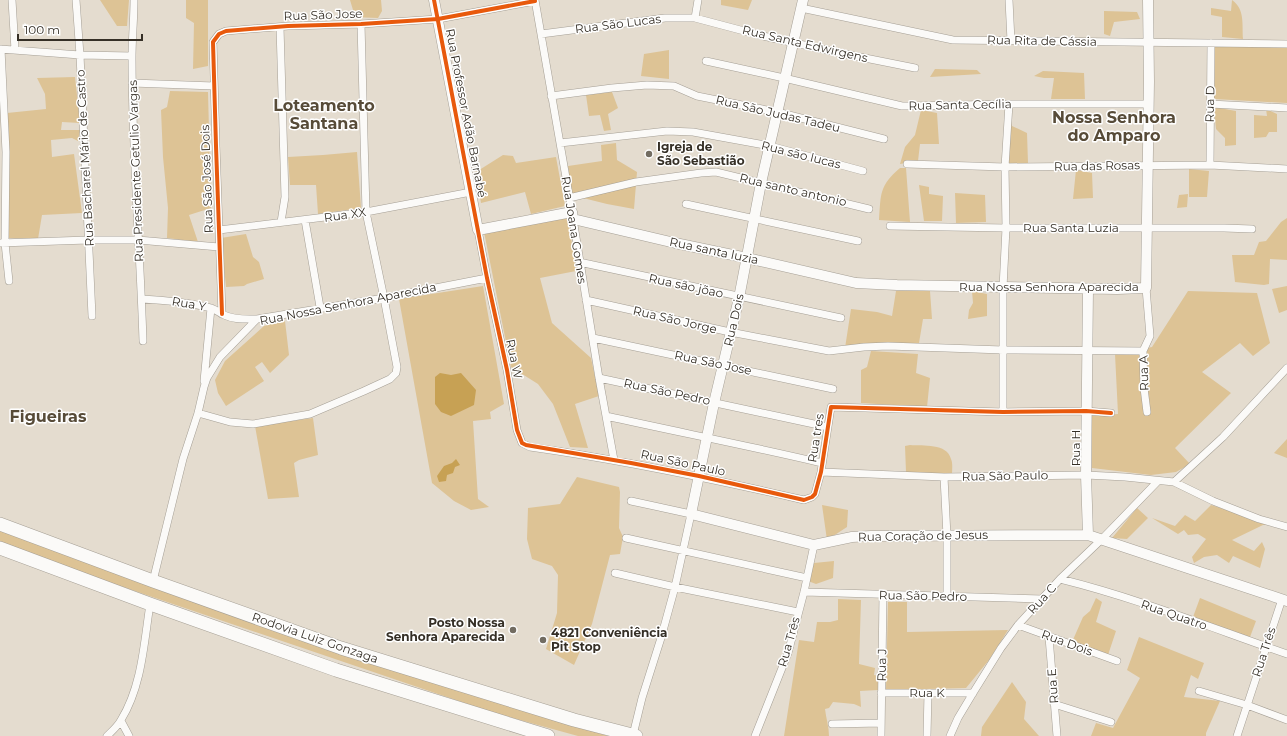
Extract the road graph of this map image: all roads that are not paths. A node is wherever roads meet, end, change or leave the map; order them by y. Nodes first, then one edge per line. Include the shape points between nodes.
1 (12, 0) edge
2 (76, 0) edge
3 (134, 0) edge
4 (434, 0) edge
5 (698, 0) edge
6 (1009, 0) edge
7 (1148, 0) edge
8 (535, 1) edge
9 (802, 4) edge
10 (695, 18) junction
11 (438, 19) junction
12 (360, 24) junction
13 (280, 27) junction
14 (541, 34) junction
15 (1011, 41) junction
16 (213, 42) joint
17 (793, 42) junction
18 (1148, 42) junction
19 (1211, 43) junction
20 (1287, 44) edge
21 (0, 49) edge
22 (15, 50) junction
23 (80, 54) junction
24 (132, 56) junction
25 (706, 61) dead end
26 (915, 68) dead end
27 (786, 78) junction
28 (132, 83) junction
29 (214, 86) junction
30 (551, 96) junction
31 (1008, 104) junction
32 (1148, 104) junction
33 (1210, 104) junction
34 (1287, 108) edge
35 (777, 112) junction
36 (884, 139) dead end
37 (560, 143) junction
38 (770, 146) junction
39 (908, 164) dead end
40 (1148, 165) junction
41 (1210, 165) junction
42 (1005, 167) junction
43 (1287, 169) edge
44 (863, 171) dead end
45 (761, 183) junction
46 (471, 192) junction
47 (569, 198) junction
48 (686, 204) dead end
49 (869, 209) dead end
50 (366, 212) junction
51 (572, 216) junction
52 (754, 218) junction
53 (305, 220) junction
54 (281, 222) junction
55 (890, 226) dead end
56 (1006, 228) junction
57 (1147, 228) junction
58 (1252, 229) dead end
59 (219, 230) junction
60 (478, 230) junction
61 (88, 240) junction
62 (138, 240) junction
63 (858, 241) dead end
64 (3, 243) edge
65 (219, 247) junction
66 (747, 258) junction
67 (579, 262) junction
68 (487, 278) junction
69 (9, 282) dead end
70 (856, 283) joint
71 (1003, 288) junction
72 (1146, 288) junction
73 (1088, 289) junction
74 (384, 298) junction
75 (739, 298) junction
76 (142, 299) junction
77 (586, 300) junction
78 (320, 307) junction
79 (211, 308) junction
80 (222, 314) junction
81 (92, 316) dead end
82 (841, 318) dead end
83 (257, 319) junction
84 (730, 332) junction
85 (593, 338) junction
86 (143, 341) dead end
87 (1003, 350) junction
88 (1088, 350) junction
89 (1143, 351) junction
90 (724, 365) junction
91 (1287, 368) edge
92 (599, 378) junction
93 (204, 387) junction
94 (833, 390) dead end
95 (714, 402) junction
96 (1086, 411) junction
97 (1004, 412) junction
98 (1147, 412) dead end
99 (198, 413) junction
100 (1110, 413) dead end
101 (606, 416) junction
102 (828, 427) junction
103 (707, 438) junction
104 (522, 443) joint
105 (614, 460) junction
106 (822, 463) junction
107 (821, 472) junction
108 (1086, 475) junction
109 (699, 476) junction
110 (944, 477) junction
111 (1158, 481) junction
112 (1174, 482) junction
113 (631, 501) dead end
114 (691, 514) junction
115 (0, 524) edge
116 (1287, 527) edge
117 (1088, 534) junction
118 (947, 536) junction
119 (626, 538) dead end
120 (1102, 538) junction
121 (814, 545) junction
122 (0, 548) edge
123 (684, 551) junction
124 (615, 573) dead end
125 (807, 578) junction
126 (1060, 579) junction
127 (153, 581) junction
128 (675, 587) junction
129 (804, 592) junction
130 (883, 595) junction
131 (946, 596) junction
132 (1042, 599) junction
133 (1284, 600) edge
134 (150, 604) junction
135 (798, 612) junction
136 (1018, 625) junction
137 (1049, 637) junction
138 (1266, 647) junction
139 (1287, 654) edge
140 (1117, 661) dead end
141 (1199, 690) dead end
142 (881, 693) junction
143 (928, 693) junction
144 (973, 693) junction
145 (1054, 704) junction
146 (1247, 705) junction
147 (1287, 720) edge
148 (121, 721) junction
149 (1111, 722) dead end
150 (881, 723) junction
151 (832, 724) dead end
152 (107, 736) edge
153 (129, 736) edge
154 (548, 736) edge
155 (634, 736) edge
156 (755, 736) edge
157 (881, 736) edge
158 (927, 736) edge
159 (950, 736) edge
160 (1057, 736) edge
161 (1236, 736) edge

1 - 22 street
2 - 23 street, Rua Bacharel Mário de Castro
3 - 24 street, Rua Presidente Getulio Vargas
4 - 11 main road, Rua Professor Adão Barnabé
5 - 10 street
6 - 15 street
7 - 18 main road, Rua Nossa Senhora Aparecida
8 - 11 street, Rua São Jose
8 - 14 street, Rua Joana Gomes
9 - 15 street, Rua Rita de Cássia via 944,39
9 - 17 main road, Rua Dois
10 - 14 street, Rua São Lucas via 650,20
10 - 17 street, Rua Santa Edwirgens
11 - 12 street, Rua São Jose
11 - 46 main road, Rua Professor Adão Barnabé
12 - 13 street, Rua São Jose
12 - 50 street
13 - 16 street, Rua São Jose via 226,31 219,34
13 - 54 street via 285,197
14 - 30 street, Rua Joana Gomes
15 - 18 street, Rua Rita de Cássia
16 - 29 street, Rua São José Dois
17 - 26 street, Rua Santa Edwirgens
17 - 27 main road, Rua Dois
18 - 19 street, Rua Rita de Cássia
18 - 32 main road, Rua Nossa Senhora Aparecida
19 - 20 street, Rua Rita de Cássia
19 - 33 street, Rua D
21 - 22 street
21 - 64 street via 6,152
22 - 23 street
23 - 24 street
23 - 61 street, Rua Bacharel Mário de Castro
24 - 28 street, Rua Presidente Getulio Vargas
25 - 27 street, Rua Santa Cecília
27 - 31 street, Rua Santa Cecília via 902,106
27 - 35 main road, Rua Dois
28 - 29 street
28 - 62 street, Rua Presidente Getulio Vargas
29 - 59 street, Rua São José Dois
30 - 35 street, Rua São Judas Tadeu via 647,85 674,86 697,96
30 - 37 street, Rua Joana Gomes
31 - 32 street, Rua Santa Cecília
31 - 42 street
32 - 40 main road, Rua Nossa Senhora Aparecida
33 - 34 street
33 - 41 street, Rua D
35 - 36 street, Rua São Judas Tadeu
35 - 38 main road, Rua Dois
37 - 38 street, Rua são lucas via 667,131 693,132
37 - 47 street, Rua Joana Gomes
38 - 44 street, Rua são lucas
38 - 45 main road, Rua Dois
39 - 42 street, Rua das Rosas
40 - 41 street, Rua das Rosas
40 - 42 street, Rua das Rosas
40 - 57 main road, Rua Nossa Senhora Aparecida
41 - 43 street, Rua das Rosas
42 - 56 street
45 - 47 street, Rua santo antonio via 716,172 702,173 636,182
45 - 49 street, Rua santo antonio
45 - 52 main road, Rua Dois
46 - 50 street, Rua XX
46 - 60 main road, Rua Professor Adão Barnabé
47 - 51 street, Rua Joana Gomes
48 - 52 street
50 - 53 street, Rua XX
50 - 74 street
51 - 60 main road
51 - 66 main road, Rua santa luzia via 674,243
51 - 67 street, Rua Joana Gomes
52 - 63 street
52 - 66 main road, Rua Dois
53 - 54 street, Rua XX
53 - 78 street
54 - 59 street, Rua XX
55 - 56 street, Rua Santa Luzia
56 - 57 street, Rua Santa Luzia
56 - 71 street
57 - 58 street, Rua Santa Luzia
57 - 72 main road, Rua Nossa Senhora Aparecida
59 - 65 street, Rua São José Dois
60 - 68 street
61 - 62 street
61 - 64 street
61 - 81 street, Rua Bacharel Mário de Castro
62 - 65 street
62 - 76 street, Rua Presidente Getulio Vargas
64 - 69 street
65 - 80 street, Rua São José Dois
66 - 70 main road, Rua santa luzia
66 - 75 main road, Rua Dois
67 - 75 street, Rua são jõao
67 - 77 street, Rua Joana Gomes
68 - 74 street, Rua Nossa Senhora Aparecida
68 - 104 street, Rua W via 517,430
70 - 71 main road, Rua Nossa Senhora Aparecida
71 - 73 main road, Rua Nossa Senhora Aparecida
71 - 87 street
72 - 73 main road, Rua Nossa Senhora Aparecida
72 - 89 street, Rua A via 1150,336
73 - 88 main road, Rua H
74 - 78 street, Rua Nossa Senhora Aparecida
74 - 99 street via 397,367 396,373 390,379 310,414 253,424 230,422
75 - 82 street, Rua são jõao
75 - 84 main road, Rua Dois
76 - 79 street, Rua Y via 166,300
76 - 86 street, Rua Presidente Getulio Vargas
77 - 84 street, Rua São Jorge
77 - 85 street, Rua Joana Gomes
78 - 83 street, Rua Nossa Senhora Aparecida
79 - 80 street, Rua Y
79 - 93 street
80 - 83 street, Rua Y via 240,319
83 - 93 street, Rua Nossa Senhora Aparecida via 220,357
84 - 87 street, Rua São Jorge via 829,351 888,346
84 - 90 main road, Rua Dois
85 - 90 street, Rua São Jose
85 - 92 street, Rua Joana Gomes
87 - 88 street, Rua São Jorge
87 - 97 street
88 - 89 street, Rua São Jorge
88 - 96 main road, Rua H
89 - 98 street, Rua A
90 - 94 street, Rua São Jose
90 - 95 main road, Rua Dois
91 - 112 street via 1223,437
92 - 95 street, Rua São Pedro
92 - 101 street, Rua Joana Gomes
93 - 99 street, Rua Nossa Senhora Aparecida
95 - 102 street, Rua São Pedro
95 - 103 main road, Rua Dois
96 - 97 street
96 - 100 street
96 - 108 main road, Rua H
97 - 102 street, Rua tres via 831,407
99 - 127 street, Rua Nossa Senhora Aparecida via 183,458
101 - 103 street
101 - 105 street, Rua Joana Gomes
102 - 106 street, Rua tres
103 - 106 street
103 - 109 main road, Rua Dois
104 - 105 street, Rua São Paulo via 530,447
105 - 109 street, Rua São Paulo
106 - 107 street, Rua tres
107 - 109 street, Rua São Paulo via 815,494 812,498 804,500
107 - 110 street, Rua São Paulo
108 - 110 street, Rua São Paulo
108 - 111 street, Rua São Paulo
108 - 117 main road, Rua H
109 - 114 main road, Rua Dois
110 - 118 street
111 - 112 street, Rua São Paulo
111 - 120 street, Rua C
112 - 116 street, Rua São Paulo via 1213,501
113 - 114 street
114 - 121 main road, Rua Coração de Jesus
114 - 123 street, Rua Dois
115 - 127 highway, Rodovia Luiz Gonzaga
117 - 118 main road, Rua Coração de Jesus
117 - 120 main road, Rua Coração de Jesus
118 - 121 main road, Rua Coração de Jesus via 852,537
118 - 131 street
119 - 123 street
120 - 126 street, Rua C
120 - 133 main road, Rua Coração de Jesus
121 - 125 street, Rua Três
122 - 134 highway, Rodovia Luiz Gonzaga
123 - 125 street
123 - 128 street, Rua Dois
124 - 128 street
125 - 129 street, Rua Três
126 - 132 street, Rua C
126 - 138 street, Rua Quatro via 1137,602
127 - 155 highway, Rodovia Luiz Gonzaga via 341,648
128 - 135 street
128 - 155 street, Rua Dois via 662,638 647,681
129 - 130 street, Rua São Pedro
129 - 135 street, Rua Três
130 - 131 street, Rua São Pedro
130 - 142 street, Rua J
131 - 132 street, Rua São Pedro
132 - 136 street, Rua C
133 - 138 street, Rua Três
134 - 148 street via 140,671 130,703
134 - 154 highway, Rodovia Luiz Gonzaga via 336,670
135 - 156 street, Rua Três via 788,653
136 - 137 street, Rua Dois
136 - 144 street, Rua C
137 - 140 street, Rua Dois
137 - 145 street, Rua E
138 - 139 street, Rua Quatro
138 - 146 street, Rua Três
141 - 146 street
142 - 143 street, Rua K
142 - 150 street, Rua J
143 - 144 street, Rua K
143 - 158 street
144 - 159 street, Rua C
145 - 149 street
145 - 160 street, Rua E
146 - 147 street
146 - 161 street, Rua Três
148 - 152 street
148 - 153 street
150 - 151 street
150 - 157 street, Rua J

